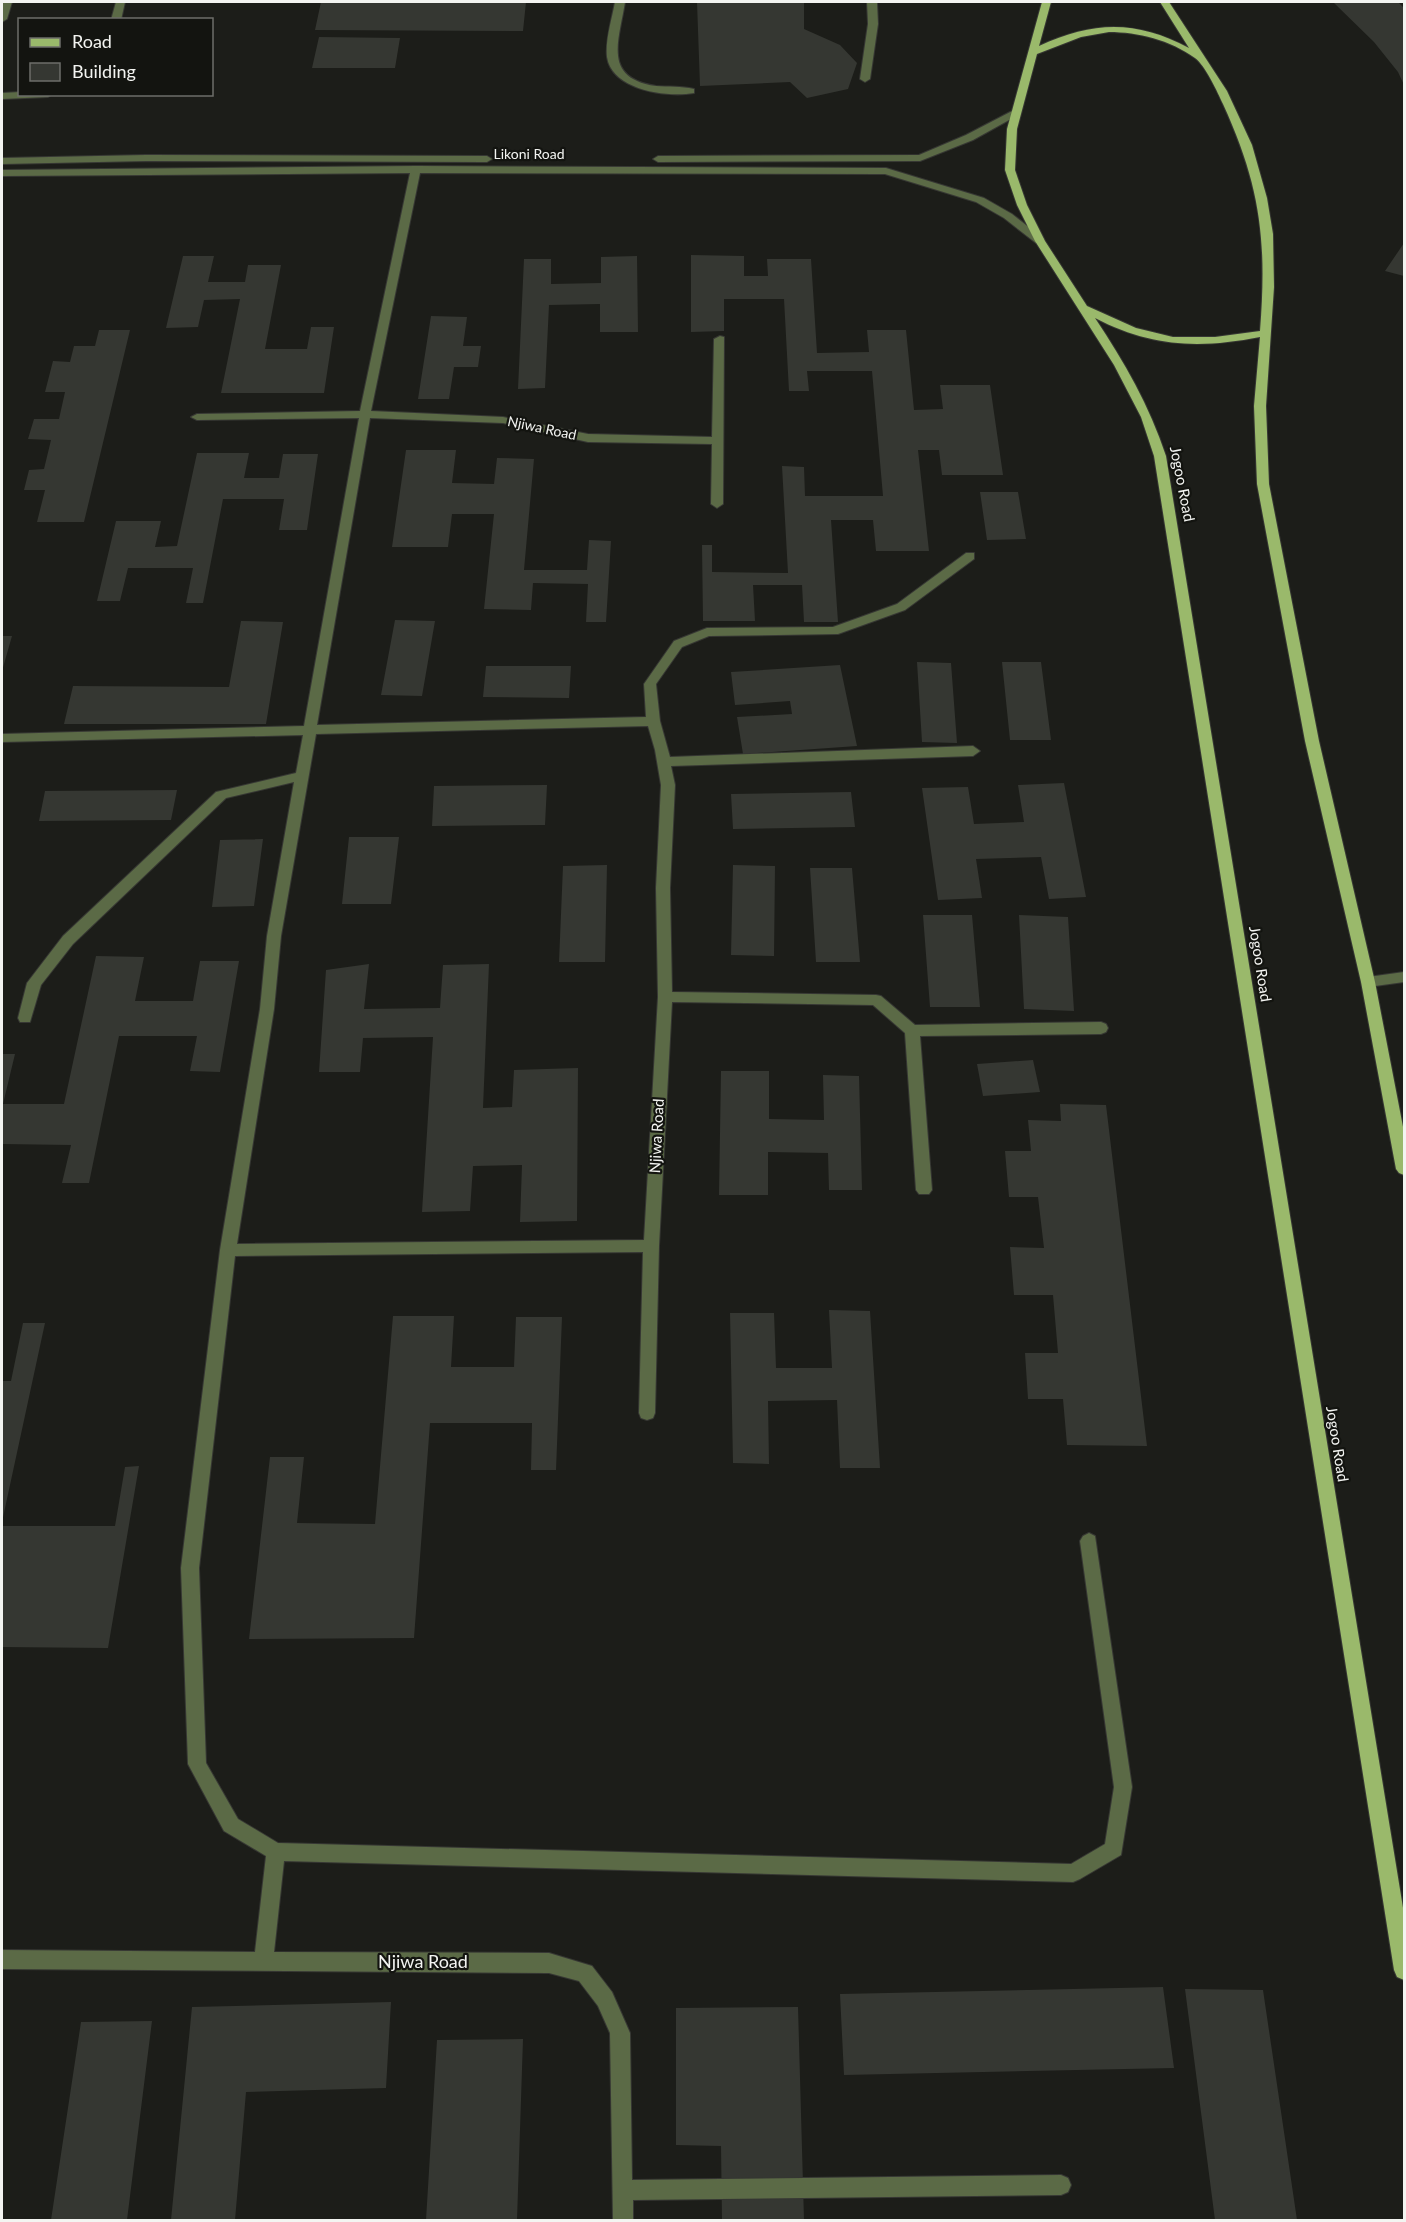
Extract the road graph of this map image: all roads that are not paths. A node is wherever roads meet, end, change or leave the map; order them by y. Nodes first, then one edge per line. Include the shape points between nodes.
1 (7, 2) edge
2 (120, 2) edge
3 (620, 2) edge
4 (872, 2) edge
5 (1046, 2) edge
6 (1165, 2) edge
7 (116, 18) edge
8 (2, 19) edge
9 (1032, 53) junction
10 (1200, 57) junction
11 (865, 79) dead end
12 (690, 91) dead end
13 (18, 95) edge
14 (2, 96) edge
15 (1016, 112) junction
16 (498, 159) dead end
17 (569, 159) dead end
18 (581, 159) dead end
19 (651, 159) dead end
20 (2, 161) edge
21 (416, 170) junction
22 (2, 173) edge
23 (1040, 241) junction
24 (1084, 308) junction
25 (1265, 333) junction
26 (720, 339) dead end
27 (365, 414) junction
28 (197, 417) dead end
29 (718, 441) junction
30 (717, 504) dead end
31 (970, 556) dead end
32 (653, 721) junction
33 (309, 732) junction
34 (2, 738) edge
35 (973, 751) dead end
36 (664, 762) junction
37 (302, 776) junction
38 (1404, 977) edge
39 (1368, 982) junction
40 (665, 997) junction
41 (25, 1018) dead end
42 (1101, 1028) dead end
43 (912, 1030) junction
44 (1404, 1169) edge
45 (924, 1190) dead end
46 (651, 1246) junction
47 (228, 1250) junction
48 (647, 1413) dead end
49 (1089, 1541) dead end
50 (276, 1852) junction
51 (2, 1960) edge
52 (262, 1961) junction
53 (1404, 1970) edge
54 (1061, 2185) dead end
55 (623, 2190) junction
56 (623, 2220) edge

1 - 8 street
2 - 7 street
3 - 12 street via 612,58 619,72 632,84
4 - 11 street
5 - 9 main road, Jogoo Road
6 - 10 main road
9 - 10 main road via 1062,39 1111,28 1157,36
9 - 15 main road, Jogoo Road
10 - 25 main road via 1222,91 1247,145 1262,198 1268,234
13 - 14 street
15 - 19 street via 984,132 920,158
15 - 23 main road, Jogoo Road via 1010,170
16 - 20 street, Likoni Road
17 - 18 street, Likoni Road
21 - 22 street, Likoni Road
21 - 23 street, Likoni Road via 886,171 980,200
21 - 27 street
23 - 24 main road, Jogoo Road
24 - 25 main road via 1113,324 1166,341 1194,342
24 - 53 main road, Jogoo Road via 1142,407 1160,456
25 - 39 main road via 1260,406 1263,484 1312,741
26 - 29 street
27 - 28 street, Njiwa Road
27 - 29 street, Njiwa Road via 503,420 588,438
27 - 33 street
29 - 30 street
31 - 32 street, Njiwa Road via 901,607 834,632 707,632 678,644 650,684
32 - 33 street
32 - 36 street, Njiwa Road
33 - 34 street
33 - 37 street
35 - 36 street
36 - 40 street, Njiwa Road via 668,785 663,888
37 - 41 street via 221,795 68,940 34,983
37 - 47 street
38 - 39 street
39 - 44 main road
40 - 43 street via 876,1000
40 - 46 street, Njiwa Road
42 - 43 street
43 - 45 street
46 - 47 street
46 - 48 street, Njiwa Road
47 - 50 street via 190,1568 197,1764 231,1826
49 - 50 street via 1123,1786 1114,1849 1073,1873
50 - 52 street
51 - 52 street, Njiwa Road
52 - 55 street, Njiwa Road via 549,1963 585,1973 605,1999 620,2033
54 - 55 street
55 - 56 street, Njiwa Road

